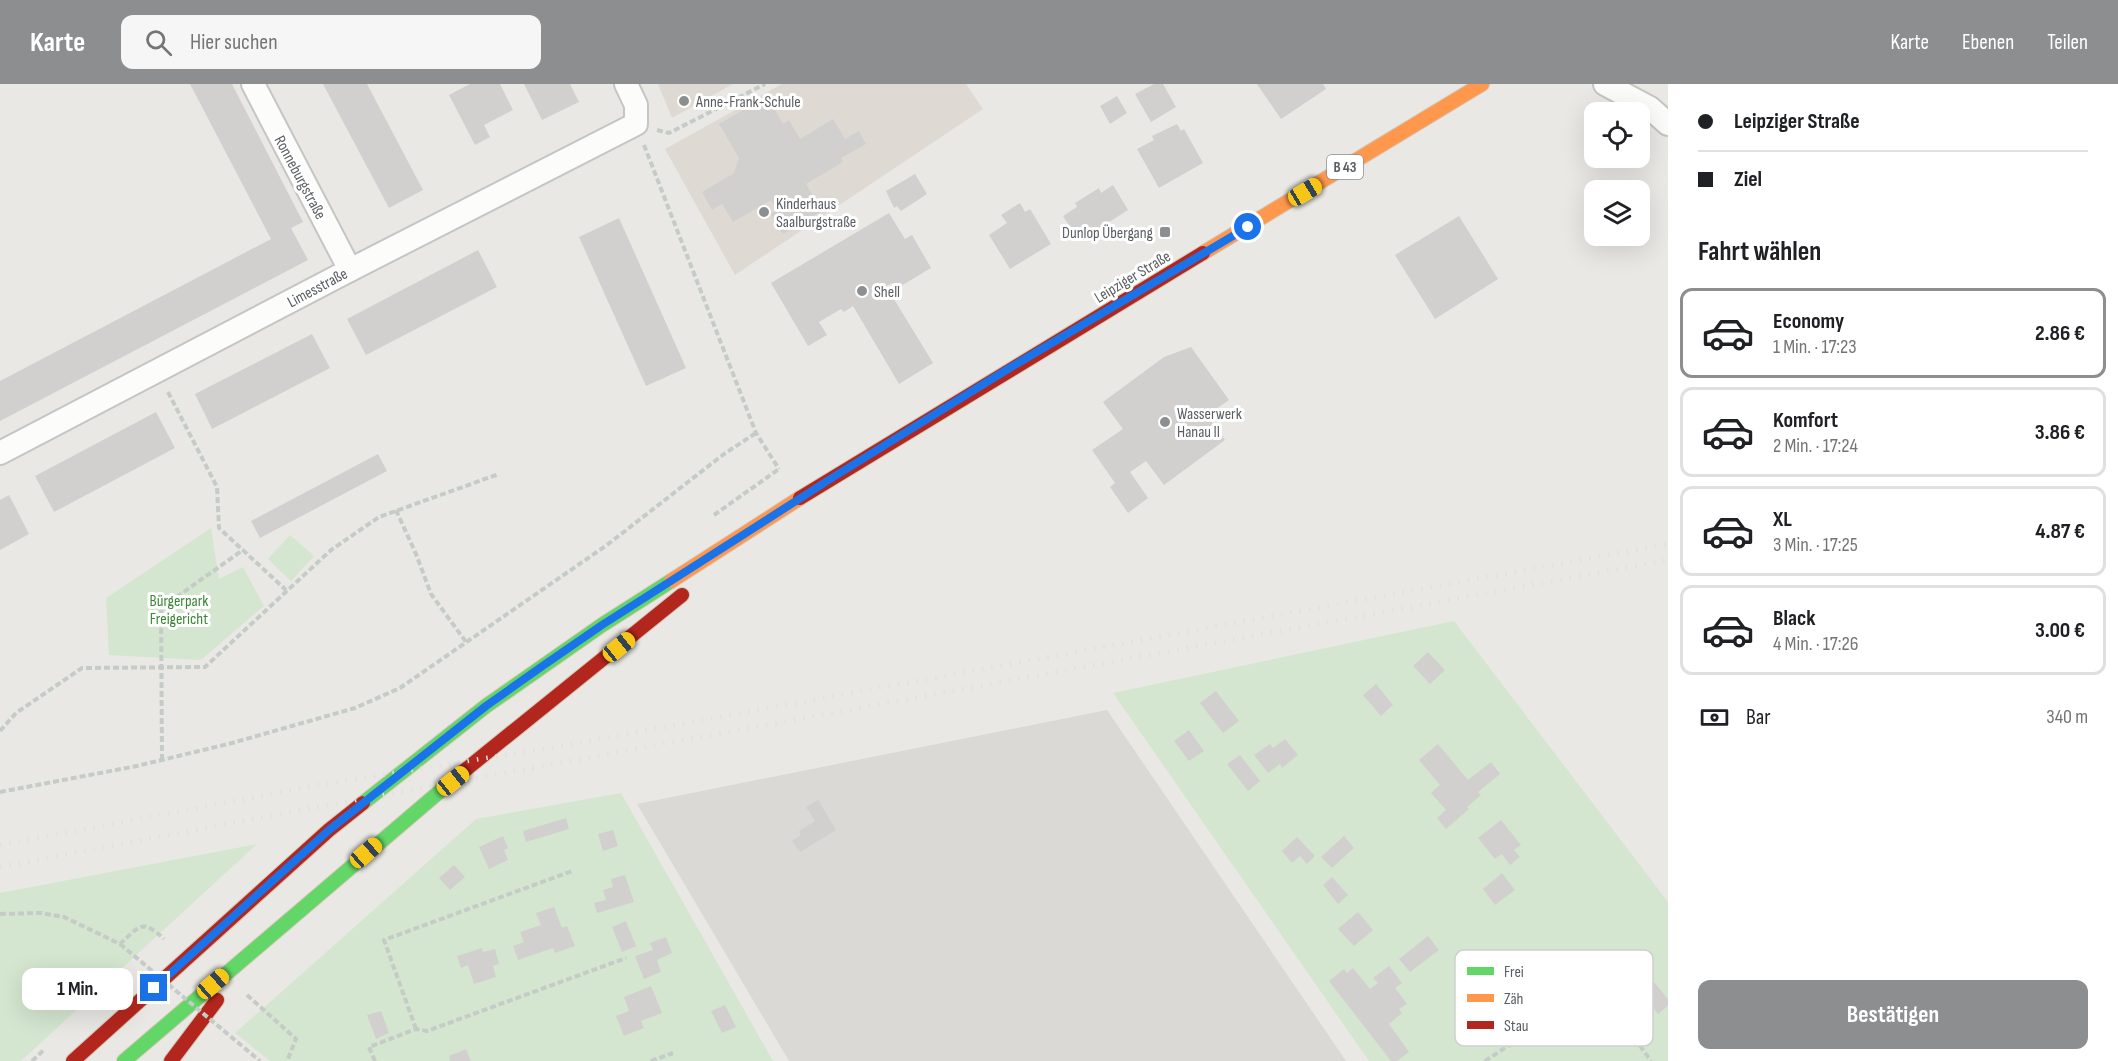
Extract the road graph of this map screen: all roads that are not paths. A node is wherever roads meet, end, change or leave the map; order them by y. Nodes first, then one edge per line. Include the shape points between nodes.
1 (253, 84) edge
2 (626, 84) edge
3 (1482, 84) edge
4 (1605, 84) edge
5 (1640, 84) edge
6 (1639, 102) edge
7 (1648, 102) edge
8 (1650, 108) edge
9 (1668, 124) edge
10 (350, 270) junction
11 (0, 453) edge
12 (800, 498) junction
13 (710, 572) dead end
14 (692, 587) dead end
15 (266, 937) junction
16 (81, 1057) edge
17 (73, 1061) edge
18 (124, 1061) edge
19 (171, 1061) edge

1 - 10 street, Ronneburgstraße
2 - 10 street, Limesstraße via 636,105 636,124
3 - 12 main road, Leipziger Straße / B 43
4 - 6 street
5 - 7 street
8 - 9 street
10 - 11 street, Limesstraße
12 - 13 main road, B 43
12 - 16 main road, B 43 via 602,625 486,706 329,830
14 - 15 main road
15 - 18 main road
15 - 19 main road
16 - 17 main road, B 43

